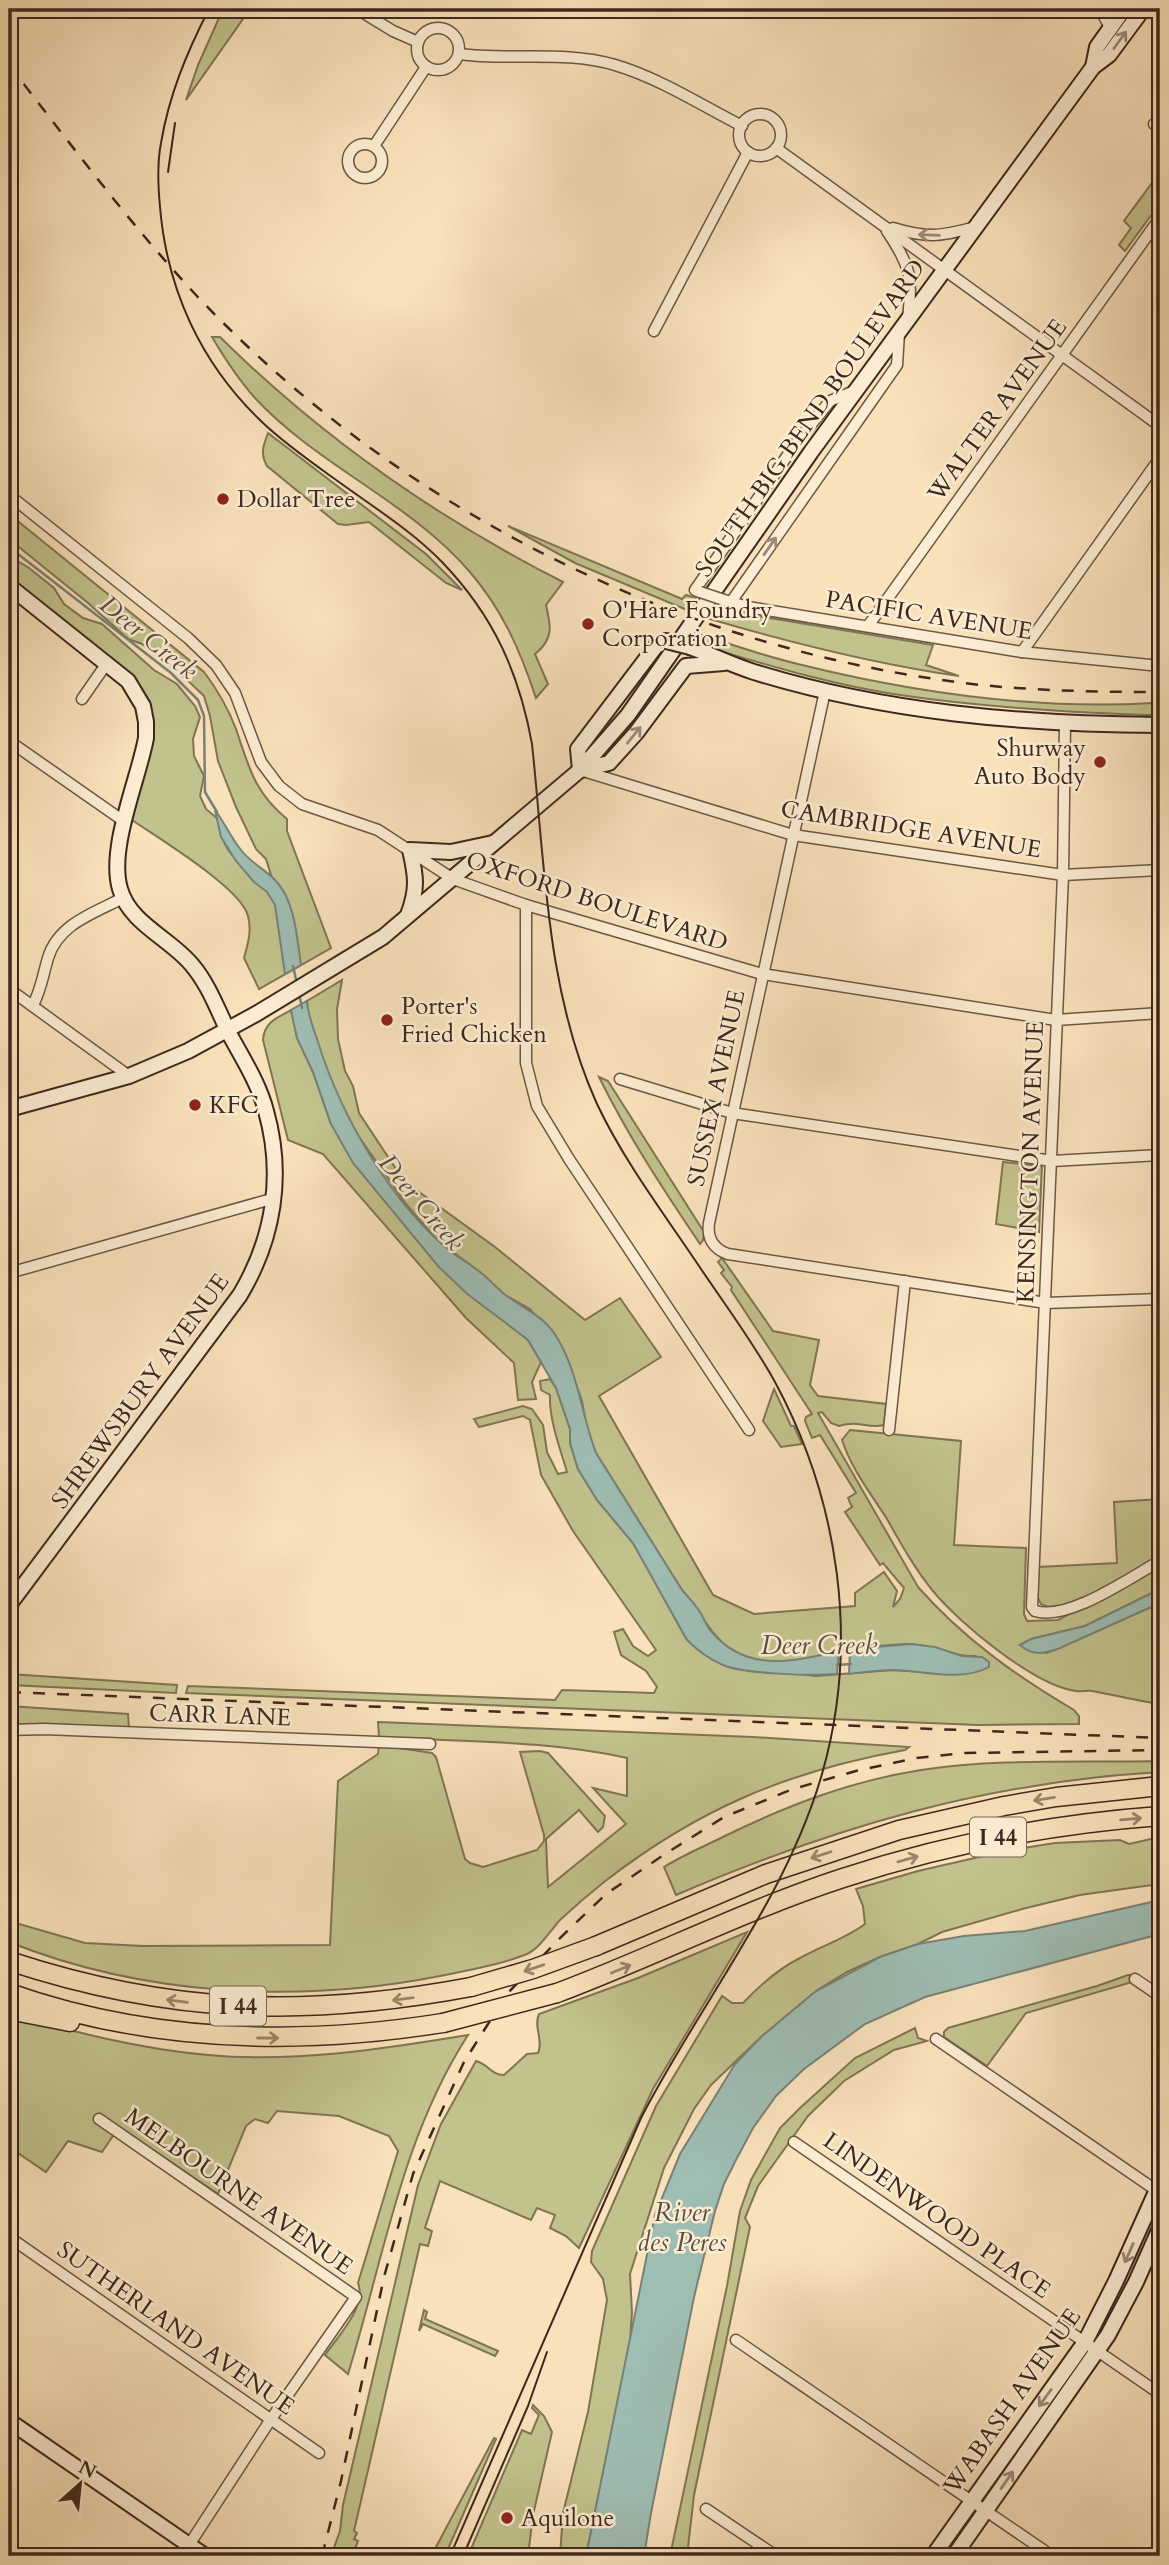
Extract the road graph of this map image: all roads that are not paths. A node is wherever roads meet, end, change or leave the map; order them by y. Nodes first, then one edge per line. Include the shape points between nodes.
1 (357, 9) edge
2 (1100, 9) edge
3 (1124, 9) edge
4 (1143, 9) edge
5 (1111, 29) junction
6 (418, 42) junction
7 (459, 54) junction
8 (426, 66) junction
9 (1093, 67) junction
10 (742, 126) junction
11 (374, 145) dead end
12 (776, 148) junction
13 (748, 152) junction
14 (1160, 218) edge
15 (882, 225) junction
16 (976, 227) junction
17 (944, 269) junction
18 (903, 327) junction
19 (654, 331) dead end
20 (1062, 355) junction
21 (857, 389) junction
22 (1160, 426) edge
23 (1160, 458) edge
24 (9, 495) edge
25 (9, 586) edge
26 (727, 601) junction
27 (868, 626) junction
28 (692, 648) junction
29 (1022, 652) junction
30 (107, 663) junction
31 (725, 663) junction
32 (686, 666) junction
33 (1160, 666) edge
34 (825, 691) junction
35 (82, 699) dead end
36 (1065, 724) junction
37 (1160, 725) edge
38 (9, 741) edge
39 (580, 770) junction
40 (125, 822) junction
41 (793, 835) junction
42 (496, 842) junction
43 (410, 850) junction
44 (1160, 870) edge
45 (1063, 875) junction
46 (453, 879) junction
47 (123, 898) junction
48 (526, 905) junction
49 (408, 916) junction
50 (762, 974) junction
51 (9, 989) edge
52 (33, 1005) junction
53 (1160, 1013) edge
54 (1056, 1020) junction
55 (228, 1030) junction
56 (129, 1076) junction
57 (620, 1079) dead end
58 (9, 1109) edge
59 (732, 1113) junction
60 (1160, 1155) edge
61 (1052, 1161) junction
62 (275, 1198) junction
63 (9, 1273) edge
64 (905, 1281) junction
65 (1160, 1299) edge
66 (1046, 1303) junction
67 (749, 1430) dead end
68 (890, 1430) dead end
69 (1160, 1561) edge
70 (10, 1602) edge
71 (9, 1730) edge
72 (429, 1745) dead end
73 (1160, 1786) edge
74 (1159, 1816) edge
75 (9, 1961) edge
76 (1135, 1979) dead end
77 (9, 1993) edge
78 (1160, 1996) edge
79 (9, 2010) edge
80 (148, 2027) junction
81 (936, 2039) dead end
82 (99, 2119) dead end
83 (794, 2142) dead end
84 (1159, 2189) edge
85 (1160, 2228) edge
86 (9, 2238) edge
87 (736, 2340) dead end
88 (1091, 2347) junction
89 (1160, 2394) edge
90 (271, 2419) junction
91 (9, 2421) edge
92 (319, 2453) dead end
93 (971, 2501) junction
94 (706, 2509) dead end
95 (986, 2511) junction
96 (199, 2553) edge
97 (776, 2556) edge
98 (933, 2556) edge
99 (954, 2556) edge
100 (1052, 2556) edge

1 - 6 street
2 - 5 street
3 - 5 main road, SOUTH BIG BEND BOULEVARD
9 -> 4 main road, SOUTH BIG BEND BOULEVARD via 1109,55
5 - 9 main road, SOUTH BIG BEND BOULEVARD via 1097,47
6 - 7 street via 432,29 446,29 457,39
6 - 8 street via 419,58
7 - 8 street via 446,69
7 - 10 street via 554,57 613,65
8 - 11 street
9 - 16 main road, SOUTH BIG BEND BOULEVARD
10 - 12 street via 755,115 772,119 781,135
10 - 13 street via 740,141
12 - 13 street via 761,156
12 - 15 street
13 - 19 street
14 - 20 street, WALTER AVENUE
16 -> 15 street via 937,237
15 - 17 street
15 - 18 street via 903,254 910,273
16 - 17 main road, SOUTH BIG BEND BOULEVARD
17 - 18 main road, SOUTH BIG BEND BOULEVARD
17 - 20 street
18 - 21 main road, SOUTH BIG BEND BOULEVARD
26 -> 18 street via 897,365
20 - 22 street
20 - 27 street, WALTER AVENUE
21 - 26 street, PACIFIC AVENUE, bridge via 830,401 796,443 697,591
21 - 39 main road, SOUTH BIG BEND BOULEVARD via 628,715
23 - 29 street
24 - 43 street, OXFORD BOULEVARD via 216,665 235,693 261,762 279,786 302,804 379,830
25 - 30 main road
26 - 27 street, PACIFIC AVENUE
27 - 29 street, PACIFIC AVENUE
28 - 31 main road
28 - 32 main road
28 - 39 main road, bridge via 666,641 656,646 578,749
29 - 33 street, PACIFIC AVENUE
30 - 35 street
30 - 40 main road via 135,690 146,722 144,750
31 - 32 main road
31 - 34 main road
39 -> 32 main road via 609,763
34 - 36 main road via 943,714
34 - 41 street, SUSSEX AVENUE
36 - 37 main road
36 - 45 street, KENSINGTON AVENUE
38 - 40 street
39 - 41 street, CAMBRIDGE AVENUE
39 - 42 main road, SOUTH BIG BEND BOULEVARD
40 - 47 main road via 117,871
41 - 45 street, CAMBRIDGE AVENUE
41 - 50 street, SUSSEX AVENUE
42 - 43 main road via 451,852
42 - 46 main road, SOUTH BIG BEND BOULEVARD
43 - 46 street, OXFORD BOULEVARD
43 - 49 main road via 416,878
44 - 45 street, CAMBRIDGE AVENUE
45 - 54 street, KENSINGTON AVENUE
46 - 48 street, OXFORD BOULEVARD
46 - 49 main road, SOUTH BIG BEND BOULEVARD
47 - 52 street via 74,923 59,937
47 - 55 main road, SHREWSBURY AVENUE via 139,919 191,963
48 - 50 street, OXFORD BOULEVARD
48 - 67 street via 526,1063 537,1106
49 - 55 main road, SOUTH BIG BEND BOULEVARD via 383,936
50 - 54 street, OXFORD BOULEVARD
50 - 59 street, SUSSEX AVENUE
51 - 52 street
52 - 56 street
53 - 54 street, OXFORD BOULEVARD
54 - 61 street, KENSINGTON AVENUE
55 - 56 main road, SOUTH BIG BEND BOULEVARD
55 - 62 main road, SHREWSBURY AVENUE via 266,1110 275,1153
56 - 58 main road, SOUTH BIG BEND BOULEVARD
57 - 59 street
59 - 61 street
59 - 64 street, SUSSEX AVENUE via 709,1223 714,1247 728,1254
60 - 61 street
61 - 66 street, KENSINGTON AVENUE
62 - 63 street
62 - 70 main road, SHREWSBURY AVENUE via 265,1242 240,1295
64 - 66 street
64 - 68 street
65 - 66 street
66 - 69 street, KENSINGTON AVENUE via 1031,1601 1035,1611 1065,1611
71 - 72 street, CARR LANE
73 -> 75 highway, I 44, bridge via 1004,1806 886,1834 766,1874 596,1946 513,1975 471,1987 360,2004 254,2008 151,1997 97,1987
80 -> 74 highway, I 44, bridge via 260,2038 368,2034 443,2023 557,1993 842,1878 911,1858 1017,1833
76 - 78 street
77 - 80 highway, I 44
79 - 80 highway via 71,2022
81 - 84 street
82 - 90 street, MELBOURNE AVENUE via 356,2297
83 - 88 street, LINDENWOOD PLACE
84 -> 88 main road, WABASH AVENUE
85 - 88 main road, WABASH AVENUE via 1108,2336
86 - 90 street, SUTHERLAND AVENUE
87 - 93 street
88 - 89 street, LINDENWOOD PLACE
88 -> 93 main road, WABASH AVENUE
95 -> 88 main road, WABASH AVENUE
90 - 92 street, SUTHERLAND AVENUE
90 - 96 street
91 - 96 main road
93 - 95 street
93 - 98 main road, WABASH AVENUE
94 - 97 street
95 - 99 main road, WABASH AVENUE
95 - 100 street

